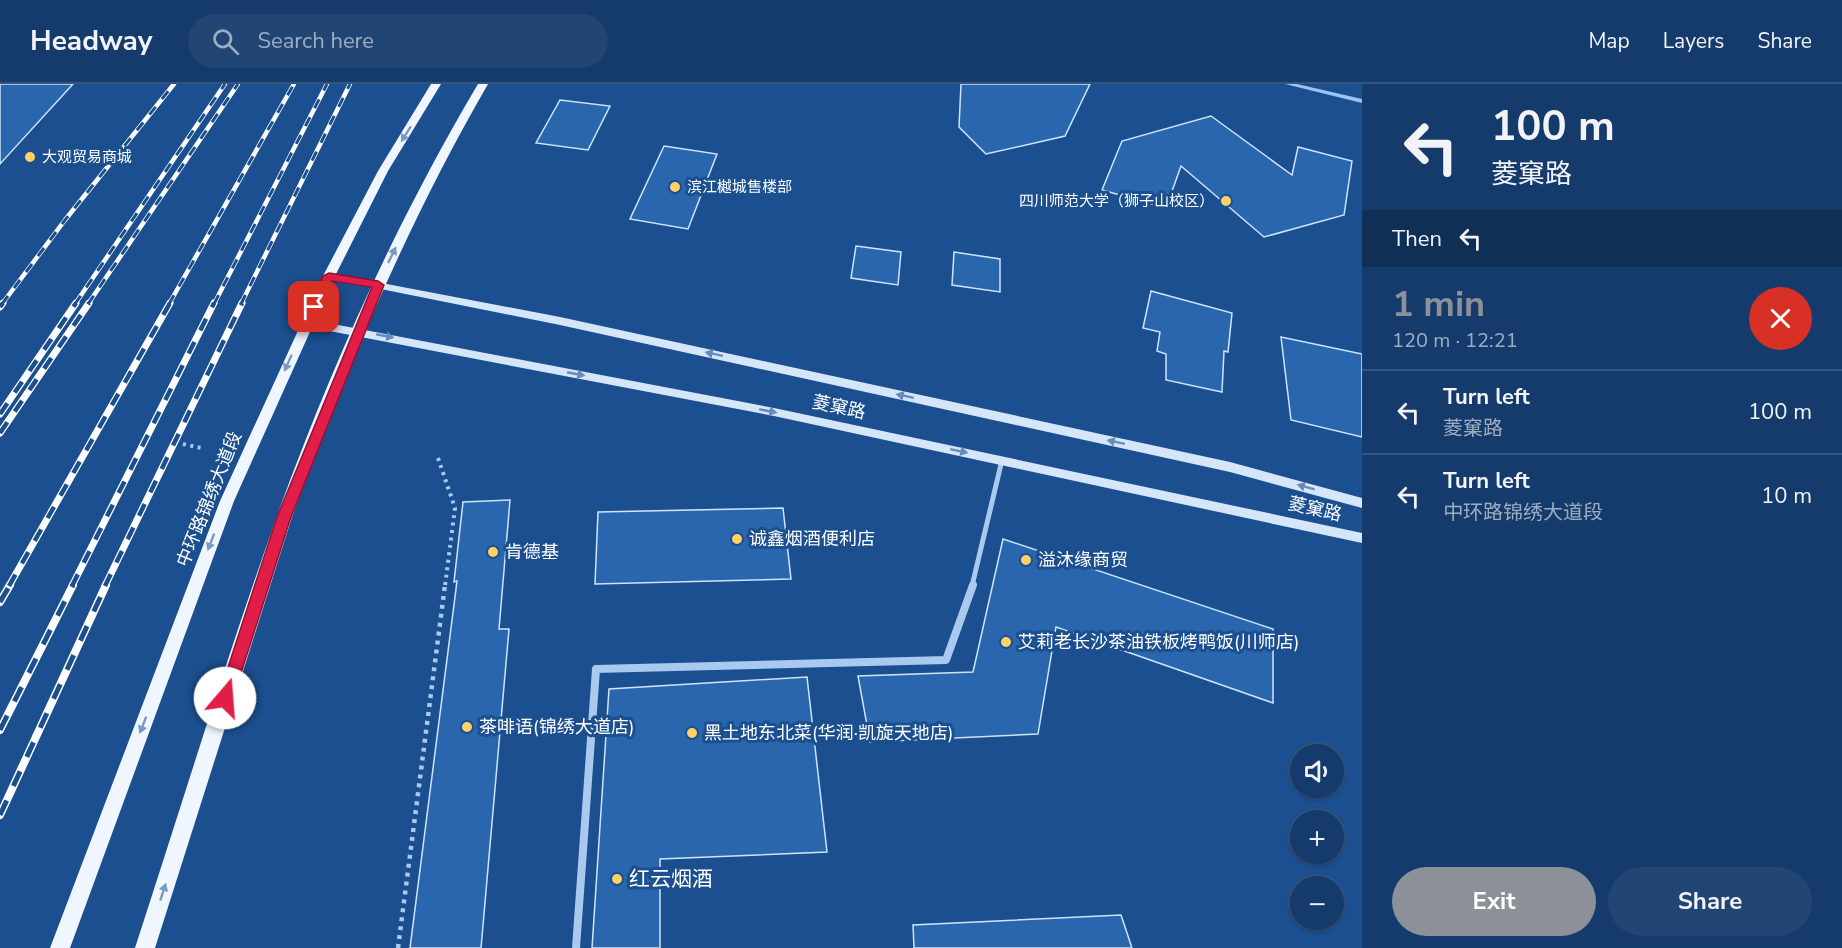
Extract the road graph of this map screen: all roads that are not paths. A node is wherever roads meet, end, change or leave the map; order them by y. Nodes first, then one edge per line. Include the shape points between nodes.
1 (436, 84) edge
2 (483, 84) edge
3 (329, 276) junction
4 (378, 285) junction
5 (307, 323) junction
6 (360, 332) junction
7 (1002, 460) junction
8 (1362, 502) edge
9 (1362, 538) edge
10 (60, 948) edge
11 (145, 948) edge
12 (576, 948) edge

1 -> 3 main road, 中环路锦绣大道段 via 383,171
4 -> 2 main road via 430,178
3 - 4 street, 菱窠路
3 - 5 main road, 中环路锦绣大道段
4 - 6 main road
8 -> 4 street, 菱窠路 via 1230,467
5 - 6 street, 菱窠路
5 -> 10 main road, 中环路锦绣大道段 via 227,501
6 -> 7 street, 菱窠路
11 -> 6 main road via 284,517
7 - 9 street, 菱窠路
7 - 12 street via 970,596 946,660 596,669

